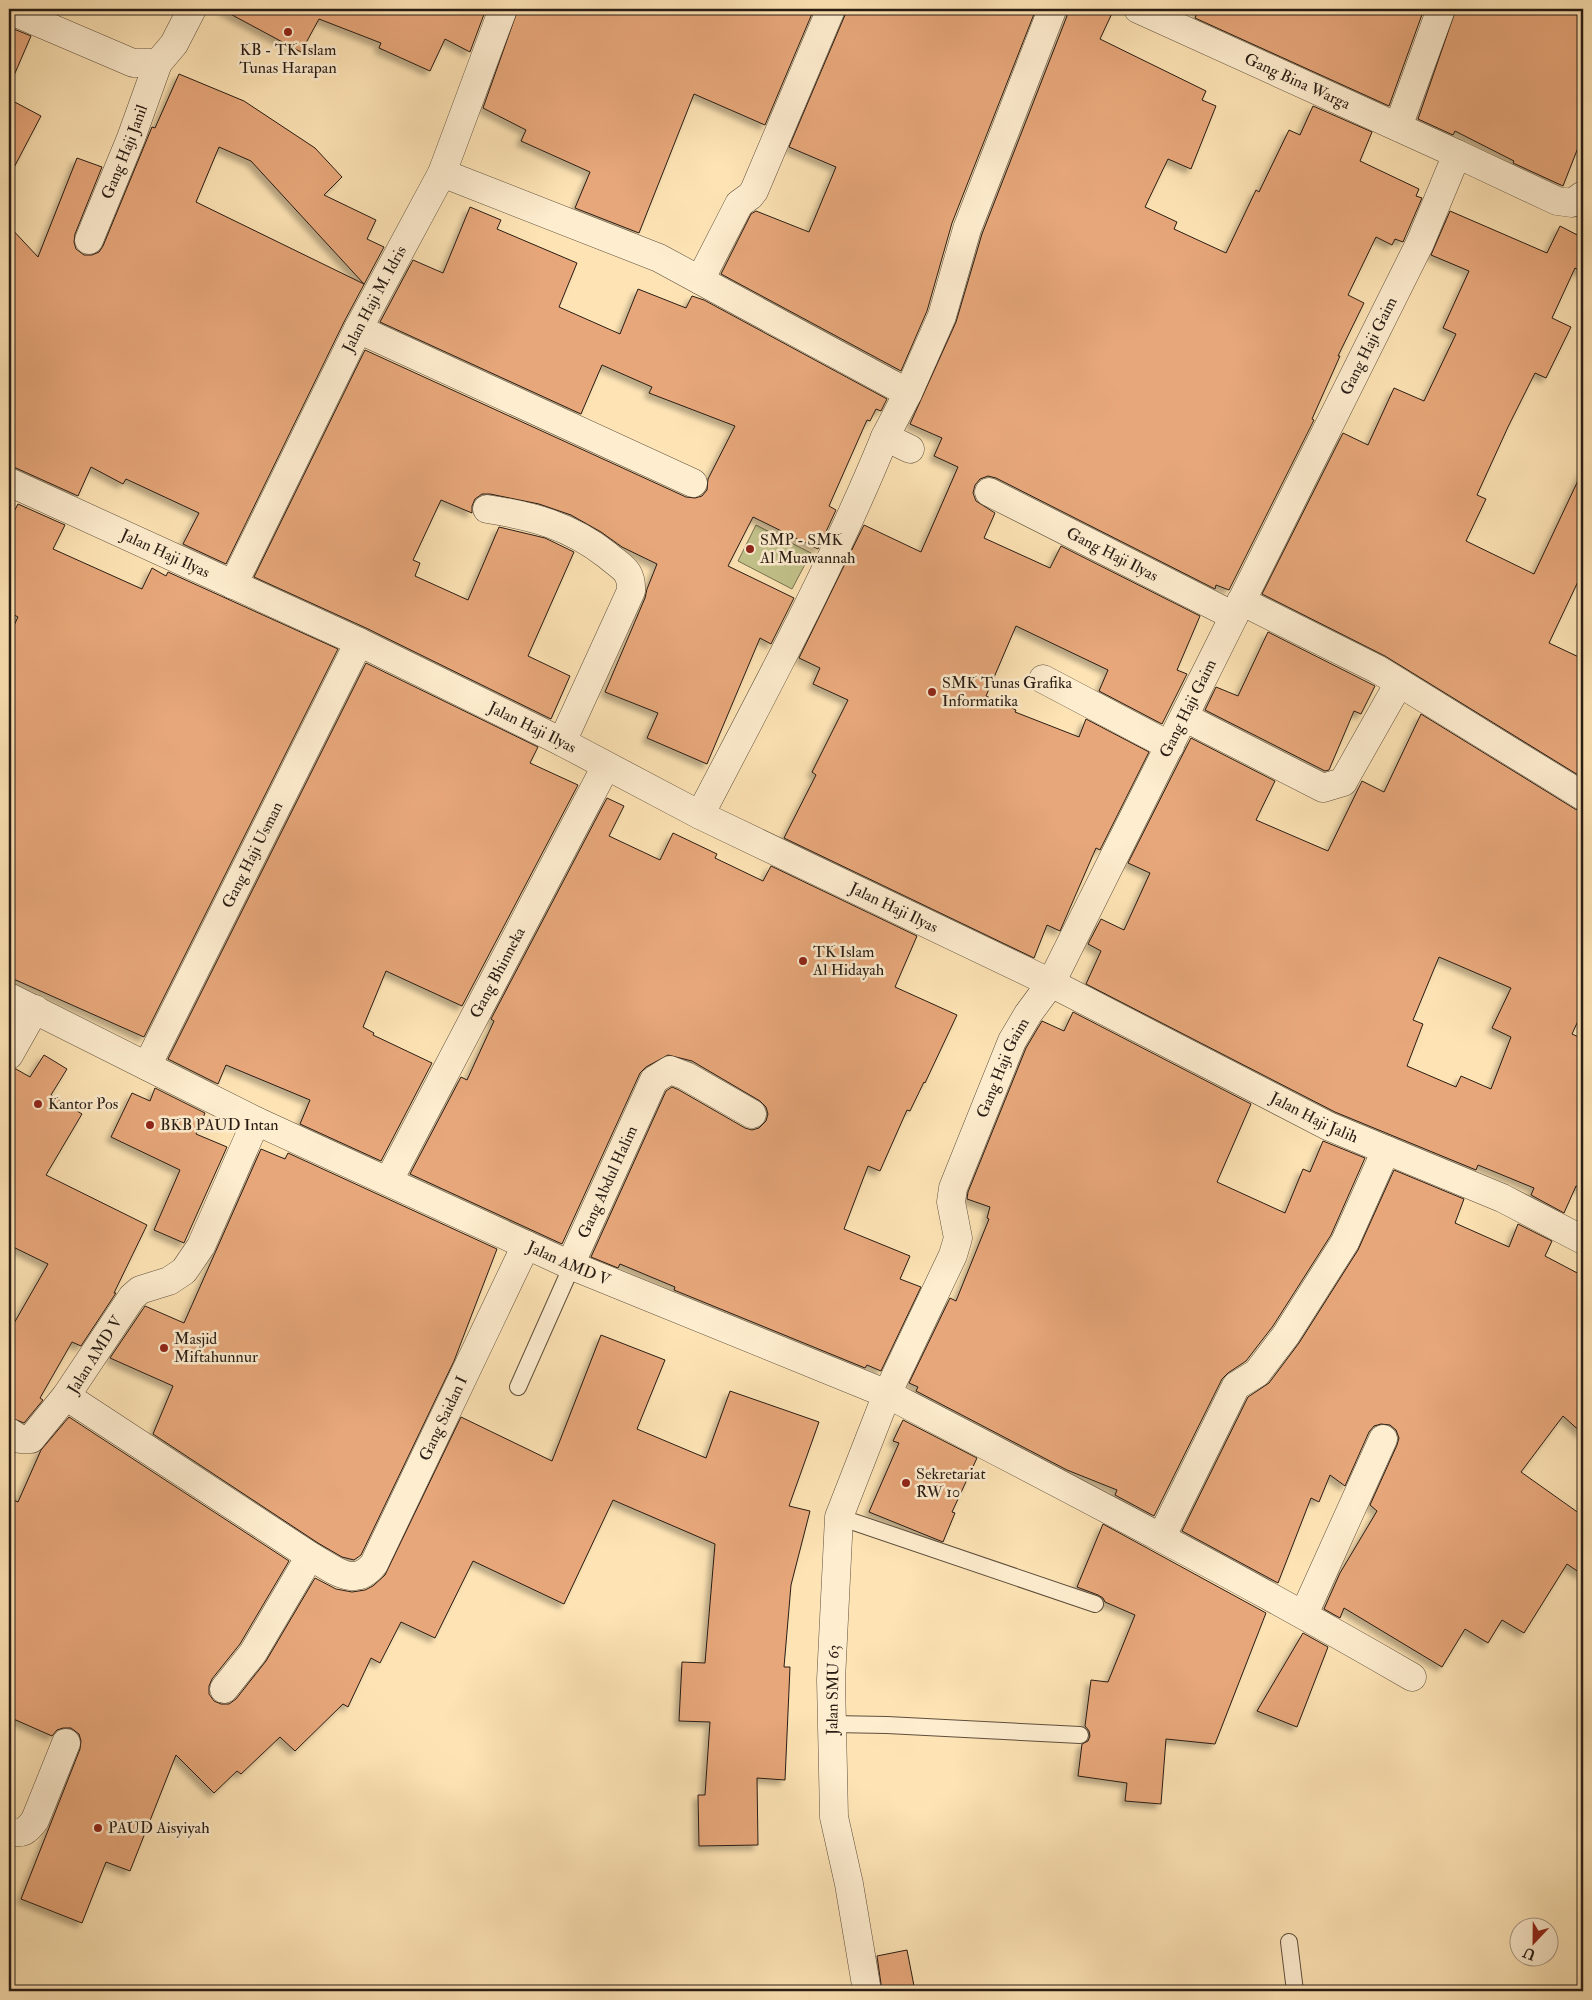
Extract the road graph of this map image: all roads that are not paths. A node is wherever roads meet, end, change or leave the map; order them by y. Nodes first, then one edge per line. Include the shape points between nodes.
1 (192, 9) edge
2 (503, 9) edge
3 (831, 9) edge
4 (1053, 9) edge
5 (1138, 9) edge
6 (1441, 9) edge
7 (9, 10) edge
8 (158, 63) junction
9 (1398, 127) junction
10 (1457, 154) junction
11 (442, 173) junction
12 (1583, 196) edge
13 (89, 240) dead end
14 (700, 280) junction
15 (358, 329) junction
16 (908, 393) junction
17 (885, 437) junction
18 (910, 449) dead end
19 (9, 482) edge
20 (693, 483) dead end
21 (990, 492) dead end
22 (487, 508) dead end
23 (233, 585) junction
24 (1238, 608) junction
25 (359, 642) junction
26 (1043, 679) dead end
27 (1399, 683) junction
28 (1184, 717) junction
29 (562, 742) junction
30 (1170, 746) junction
31 (606, 766) junction
32 (1583, 796) edge
33 (700, 815) junction
34 (1051, 983) junction
35 (9, 997) edge
36 (35, 1009) junction
37 (9, 1056) edge
38 (147, 1066) junction
39 (752, 1114) dead end
40 (256, 1121) junction
41 (1386, 1150) junction
42 (389, 1180) junction
43 (1580, 1230) edge
44 (526, 1245) junction
45 (570, 1265) junction
46 (518, 1387) dead end
47 (887, 1394) junction
48 (66, 1396) junction
49 (9, 1432) edge
50 (1383, 1439) dead end
51 (839, 1517) junction
52 (1162, 1536) junction
53 (310, 1556) junction
54 (349, 1577) joint
55 (1095, 1604) dead end
56 (1304, 1614) junction
57 (1412, 1677) dead end
58 (224, 1689) dead end
59 (832, 1724) junction
60 (1080, 1735) dead end
61 (66, 1743) dead end
62 (9, 1831) edge
63 (1289, 1942) dead end
64 (867, 1991) edge
65 (1295, 1991) edge

1 - 8 street via 174,44
2 - 11 street, Jalan Haji M. Idris
3 - 14 street via 754,191 740,204
4 - 16 street via 967,229 942,316
5 - 9 street, Gang Bina Warga
6 - 9 street
7 - 8 street via 133,63
8 - 13 street, Gang Haji Janil
9 - 10 street, Gang Bina Warga
10 - 12 street via 1557,202 1572,203
10 - 24 street, Gang Haji Gaim via 1420,243
11 - 14 street via 659,258
11 - 15 street, Jalan Haji M. Idris
14 - 16 street
15 - 20 street
15 - 23 street, Jalan Haji M. Idris
16 - 17 street
17 - 18 street
17 - 33 street via 804,616
19 - 23 street, Jalan Haji Ilyas
21 - 24 street, Gang Haji Ilyas
22 - 29 street via 523,515 574,532 626,570 631,579 630,591
23 - 25 street, Jalan Haji Ilyas
24 - 27 street, Gang Haji Ilyas via 1377,669
24 - 28 street, Gang Haji Gaim
25 - 29 street, Jalan Haji Ilyas
25 - 38 street, Gang Haji Usman
26 - 30 street
27 - 28 street via 1343,782 1323,788
27 - 32 street, Gang Haji Ilyas
28 - 30 street, Gang Haji Gaim
29 - 31 street, Jalan Haji Ilyas
30 - 34 street, Gang Haji Gaim
31 - 33 street, Jalan Haji Ilyas
31 - 42 street, Gang Bhinneka
33 - 34 street, Jalan Haji Ilyas
34 - 41 street, Jalan Haji Jalih via 1311,1117
34 - 47 street, Gang Haji Gaim via 1012,1041 954,1188 952,1202 958,1238 953,1255
35 - 36 street, Jalan AMD V
36 - 37 street
36 - 38 street, Jalan AMD V
38 - 40 street, Jalan AMD V
39 - 45 street, Gang Abdul Halim via 670,1070 654,1080
40 - 42 street, Jalan AMD V
40 - 48 street, Jalan AMD V via 201,1246 184,1271 169,1281 140,1290 132,1297
41 - 43 street, Jalan Haji Jalih
41 - 52 street via 1346,1242 1286,1335 1257,1373 1236,1386
42 - 44 street, Jalan AMD V
44 - 45 street, Jalan AMD V
44 - 54 street, Gang Saidan I via 374,1564 358,1577
45 - 46 lane, Gang Abdul Halim
45 - 47 street, Jalan AMD V
47 - 51 street, Jalan SMU 63
47 - 52 street, Jalan AMD V
48 - 49 street via 31,1439 20,1439
48 - 53 street, Jalan AMD V
50 - 56 street
51 - 55 lane
51 - 59 street, Jalan SMU 63
52 - 56 street, Jalan AMD V
53 - 54 street, Jalan AMD V
53 - 58 street via 253,1653
56 - 57 street, Jalan AMD V
59 - 60 lane
59 - 64 street, Jalan SMU 63 via 834,1817
61 - 62 street via 35,1820 27,1831 17,1834
63 - 65 lane

